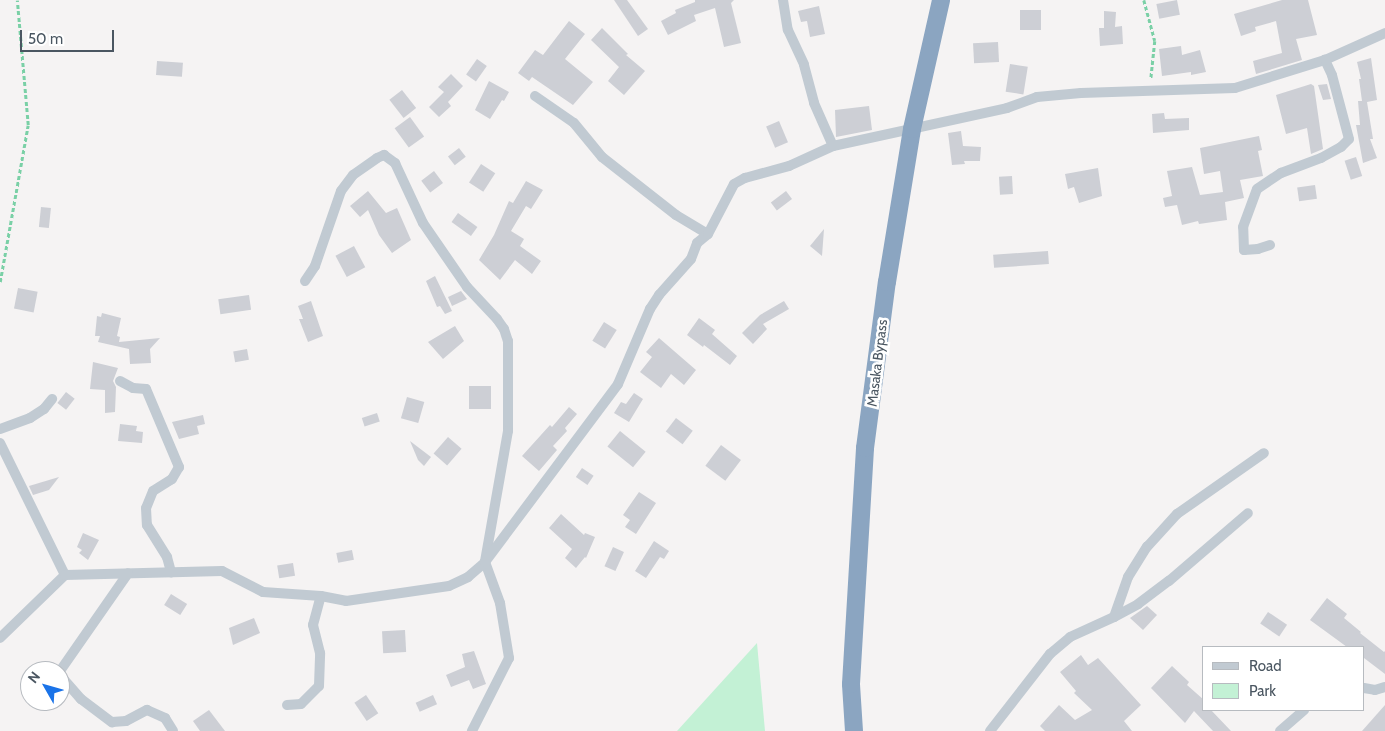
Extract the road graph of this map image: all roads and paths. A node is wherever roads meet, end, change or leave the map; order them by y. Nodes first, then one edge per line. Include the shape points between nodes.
1 (17, 0) edge
2 (783, 0) edge
3 (941, 0) edge
4 (1144, 0) edge
5 (1385, 33) edge
6 (1325, 60) junction
7 (1152, 74) dead end
8 (535, 96) dead end
9 (912, 129) junction
10 (833, 146) junction
11 (708, 234) junction
12 (1270, 245) dead end
13 (305, 281) dead end
14 (0, 282) edge
15 (120, 381) dead end
16 (52, 399) dead end
17 (0, 429) edge
18 (0, 443) edge
19 (1264, 453) dead end
20 (1248, 513) dead end
21 (484, 562) junction
22 (171, 572) junction
23 (128, 573) junction
24 (65, 574) junction
25 (320, 596) junction
26 (1114, 617) junction
27 (0, 638) edge
28 (68, 661) edge
29 (70, 685) edge
30 (1385, 687) edge
31 (1365, 688) edge
32 (287, 705) dead end
33 (1303, 711) edge
34 (173, 731) edge
35 (472, 731) edge
36 (854, 731) edge
37 (990, 731) edge
38 (1280, 731) edge

1 - 14 path via 28,125
2 - 10 street via 788,30
3 - 9 highway, Masaka Bypass
4 - 7 path via 1155,41
5 - 6 street
6 - 9 street via 1235,88 1037,97 1007,108
6 - 12 street via 1349,139 1321,158 1281,173 1257,189 1244,227 1244,250
8 - 11 street via 574,123 602,156 676,215
9 - 10 street
9 - 36 highway, Masaka Bypass via 887,282 866,448 851,684
10 - 11 street via 790,166 734,184
11 - 21 street via 697,243 691,259 650,308 618,384
13 - 21 street via 315,266 341,191 353,175 384,155 395,164 422,222 467,287 497,319 508,341 508,431
15 - 22 street via 133,388 146,389 179,467 172,479 153,491 146,508 147,525 167,557
16 - 17 street via 30,418
18 - 24 street
19 - 26 street via 1177,514 1146,547 1128,576
20 - 26 street via 1170,581
21 - 25 street via 449,586 346,601
21 - 35 street via 500,603 510,658
22 - 23 street
22 - 25 street via 222,571 263,592
23 - 24 street
23 - 28 street
24 - 27 street
25 - 32 street via 313,625 320,653 320,686 301,704
26 - 37 street via 1070,637 1050,654
29 - 34 street via 81,699 112,722 126,721 146,710 165,718
30 - 31 street
33 - 38 street

